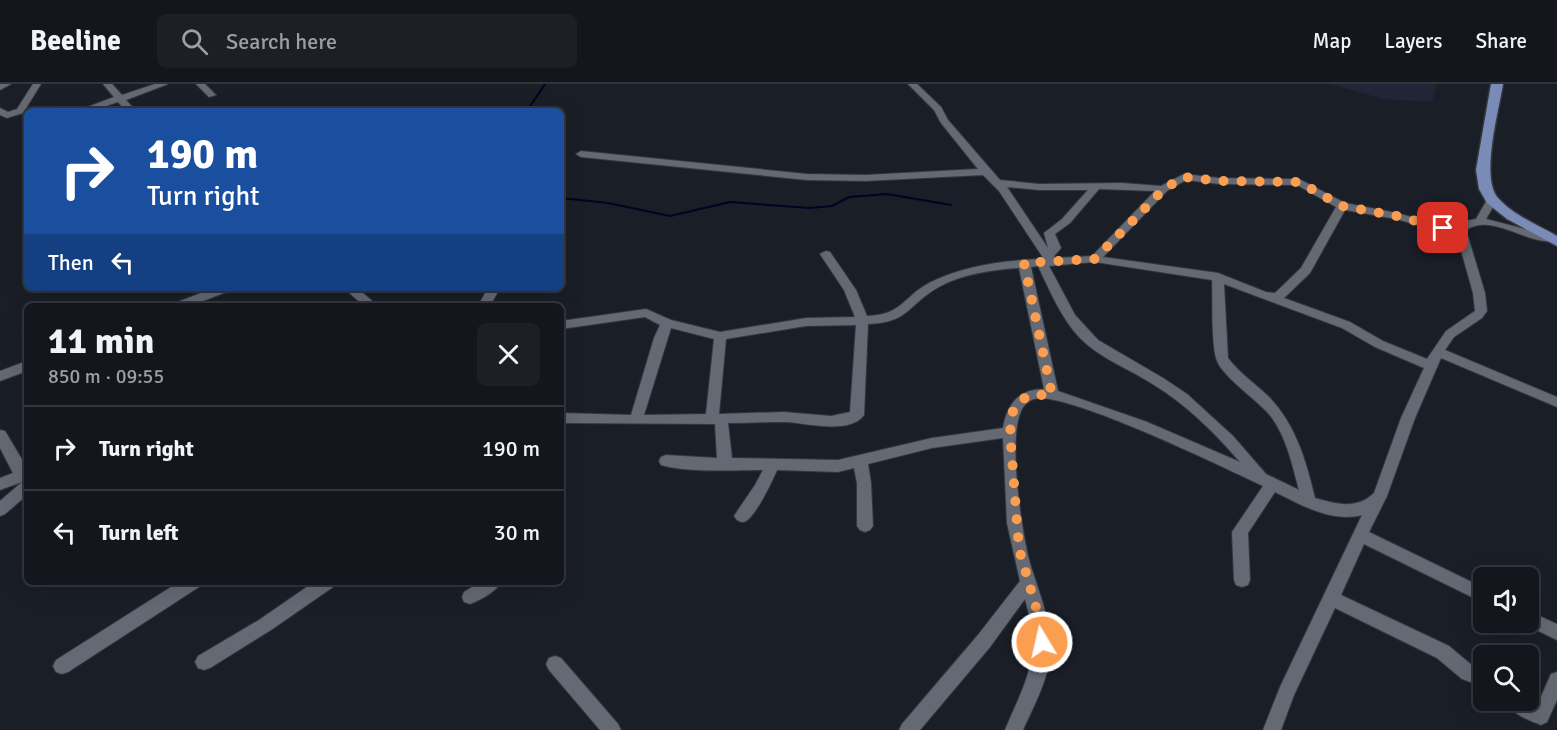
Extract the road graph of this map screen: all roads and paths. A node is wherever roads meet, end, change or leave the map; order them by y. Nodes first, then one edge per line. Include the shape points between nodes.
1 (8, 84) edge
2 (38, 84) edge
3 (107, 84) edge
4 (164, 84) edge
5 (200, 84) edge
6 (912, 84) edge
7 (1497, 84) edge
8 (0, 87) edge
9 (212, 95) dead end
10 (120, 99) junction
11 (92, 108) edge
12 (128, 108) edge
13 (0, 111) edge
14 (581, 154) dead end
15 (985, 172) junction
16 (997, 183) junction
17 (1094, 189) junction
18 (1164, 189) junction
19 (1492, 200) junction
20 (1342, 206) junction
21 (1480, 221) junction
22 (1459, 233) junction
23 (1551, 240) edge
24 (826, 254) dead end
25 (1095, 259) junction
26 (1047, 260) junction
27 (1024, 263) junction
28 (1218, 277) junction
29 (217, 291) edge
30 (354, 291) edge
31 (1271, 297) junction
32 (187, 303) edge
33 (368, 303) edge
34 (862, 320) junction
35 (667, 323) junction
36 (564, 325) edge
37 (720, 336) junction
38 (1437, 352) junction
39 (1432, 366) junction
40 (24, 367) edge
41 (0, 376) edge
42 (1052, 395) junction
43 (1557, 402) edge
44 (564, 418) edge
45 (717, 419) junction
46 (636, 420) junction
47 (1010, 432) junction
48 (0, 435) edge
49 (666, 460) dead end
50 (860, 462) junction
51 (725, 463) junction
52 (773, 464) junction
53 (24, 476) edge
54 (24, 478) edge
55 (24, 479) edge
56 (1267, 481) junction
57 (0, 484) edge
58 (1309, 502) junction
59 (1375, 504) junction
60 (0, 510) edge
61 (742, 516) dead end
62 (865, 526) dead end
63 (1360, 535) junction
64 (1242, 580) dead end
65 (1027, 584) junction
66 (188, 585) edge
67 (323, 585) edge
68 (489, 585) edge
69 (1473, 591) edge
70 (471, 597) dead end
71 (1331, 597) junction
72 (1539, 623) edge
73 (1557, 632) edge
74 (204, 662) dead end
75 (555, 664) dead end
76 (62, 666) dead end
77 (1473, 675) edge
78 (1557, 680) edge
79 (1529, 711) edge
80 (612, 730) edge
81 (908, 730) edge
82 (1014, 730) edge
83 (1272, 730) edge

1 - 8 street
2 - 13 street via 20,111 7,115
3 - 10 street
4 - 10 street
5 - 9 street
6 - 15 street via 938,109
7 - 19 main road via 1483,170 1483,181
10 - 11 street
10 - 12 street
14 - 15 street via 807,177
15 - 16 street
16 - 17 street via 1026,188
16 - 26 street
17 - 18 street
17 - 26 street via 1066,221 1048,234 1055,248
18 - 20 street via 1184,177 1296,182
18 - 25 street
19 - 21 street
19 - 23 main road
20 - 22 street
20 - 31 street via 1306,270 1282,295
21 - 22 street via 1464,225
21 - 23 street
22 - 38 street via 1479,293 1480,311 1450,334
24 - 34 street via 850,290
25 - 26 street
25 - 28 street
26 - 27 street
26 - 56 street via 1066,309 1082,332 1112,357 1169,387 1230,441
27 - 34 street via 950,276 900,314 882,320
27 - 42 street
28 - 31 street
28 - 58 street via 1222,359 1285,425 1300,463
29 - 32 street
30 - 33 street
31 - 39 street via 1346,325
34 - 37 street via 806,322
34 - 45 street via 859,412 854,418
35 - 36 street via 646,312
35 - 37 street
35 - 46 street
37 - 45 street
38 - 39 street
38 - 43 street
39 - 59 street
40 - 41 street
42 - 47 street via 1030,395 1020,401 1013,411
42 - 56 street via 1147,426
44 - 46 street
45 - 46 street
45 - 51 street
47 - 50 street via 932,443
47 - 65 street via 1019,549
48 - 53 street
49 - 51 street
50 - 52 street via 838,466
50 - 62 street
51 - 52 street
52 - 61 street
54 - 57 street
55 - 60 street
56 - 58 street
56 - 64 street via 1240,532
58 - 59 street via 1349,512
59 - 63 street
63 - 69 street
63 - 71 street
65 - 81 street
65 - 82 street via 1040,621 1041,663
66 - 76 street
67 - 74 street
68 - 70 street
71 - 77 street via 1443,652
71 - 83 street
72 - 73 street
75 - 80 street
78 - 79 street via 1544,714

